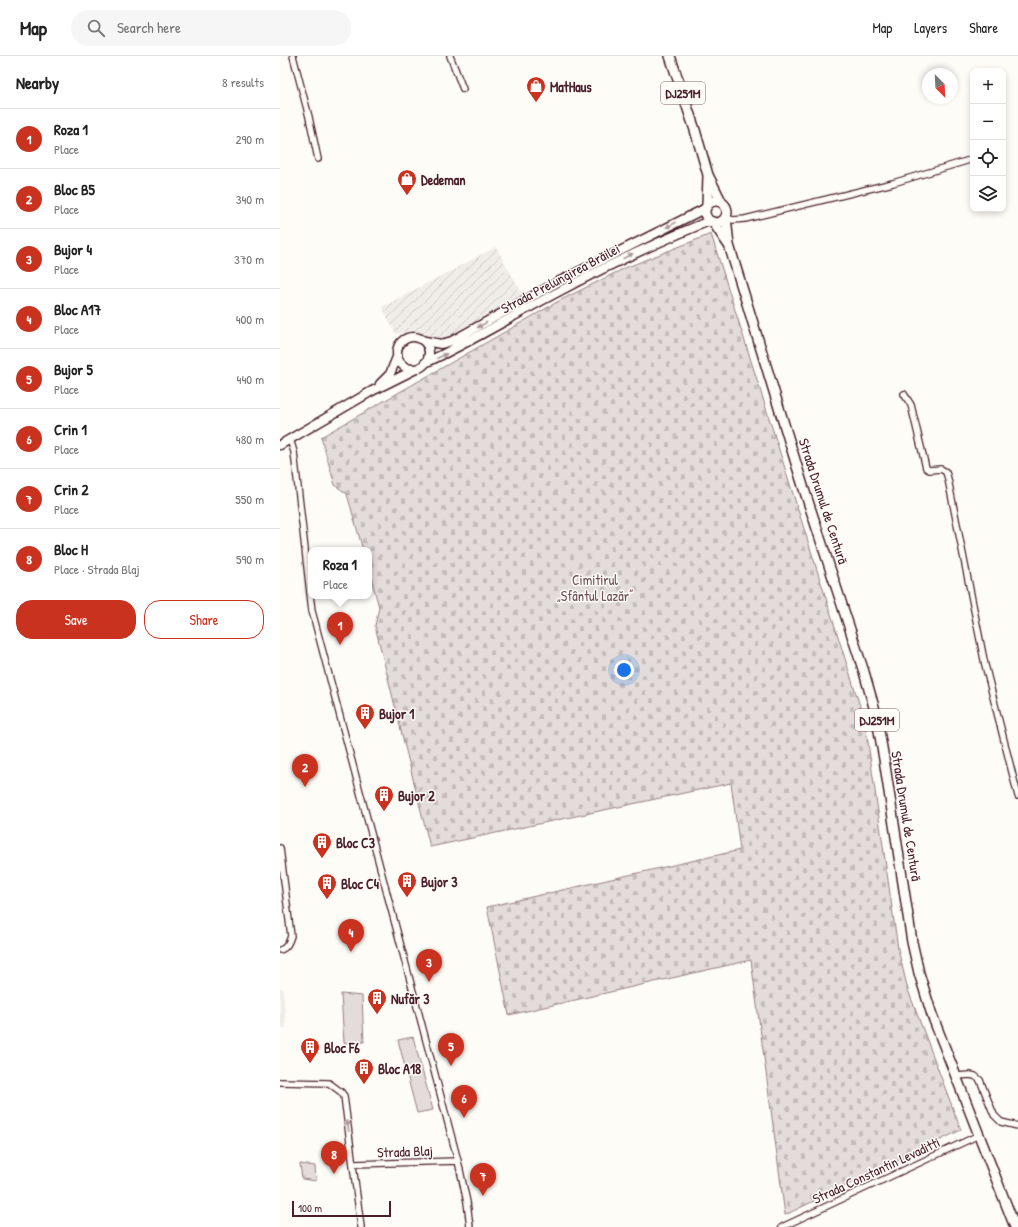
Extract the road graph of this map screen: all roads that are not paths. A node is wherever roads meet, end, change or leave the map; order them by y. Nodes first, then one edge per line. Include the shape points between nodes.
1 (293, 56) edge
2 (450, 56) edge
3 (670, 56) edge
4 (463, 89) dead end
5 (318, 159) dead end
6 (970, 159) edge
7 (708, 175) junction
8 (721, 201) junction
9 (706, 206) junction
10 (726, 218) junction
11 (711, 221) junction
12 (729, 245) junction
13 (425, 342) junction
14 (397, 357) junction
15 (425, 363) junction
16 (416, 368) junction
17 (372, 391) junction
18 (904, 394) dead end
19 (290, 439) junction
20 (280, 445) edge
21 (308, 580) edge
22 (310, 599) edge
23 (1018, 796) edge
24 (280, 848) edge
25 (280, 950) edge
26 (957, 1076) junction
27 (280, 1082) edge
28 (1018, 1126) edge
29 (979, 1135) junction
30 (458, 1161) junction
31 (353, 1164) junction
32 (362, 1227) edge
33 (470, 1227) edge
34 (782, 1227) edge
35 (1015, 1227) edge

1 - 5 street via 310,117
2 - 4 street
3 - 7 highway, DJ251M
6 - 10 street via 893,182 745,219
7 - 8 highway
7 - 9 highway
8 - 9 highway via 714,201
8 - 10 highway via 726,207
9 - 11 highway via 705,215
9 -> 13 main road, Strada Prelungirea Brăilei via 556,283 452,341 441,344
10 - 11 highway via 720,222
10 - 12 highway
11 - 12 highway
15 -> 11 main road, Strada Prelungirea Brăilei via 458,348 533,305 632,254
12 - 26 highway, Strada Drumul de Centură / DJ251M via 872,700 919,973 932,1015
13 - 14 main road via 414,336 408,337 397,348
13 - 15 main road via 429,355
14 - 16 main road via 402,365 411,369
14 - 17 main road via 390,374
15 - 16 main road
16 - 17 main road
17 - 19 main road
18 - 23 street via 911,405 926,468 946,472 948,479 985,665
19 - 20 main road
19 - 21 street via 294,452
22 - 30 street
24 - 25 street via 291,936 288,944
26 - 28 street via 970,1075 980,1080 994,1115 1001,1122
26 - 29 highway, Strada Drumul de Centură / DJ251M
31 -> 27 street via 344,1096 341,1092 329,1083
29 - 34 street, Strada Constantin Levaditti
29 - 35 highway, Strada Drumul de Centură / DJ251M
30 - 31 street, Strada Blaj
30 - 33 street
31 - 32 street

